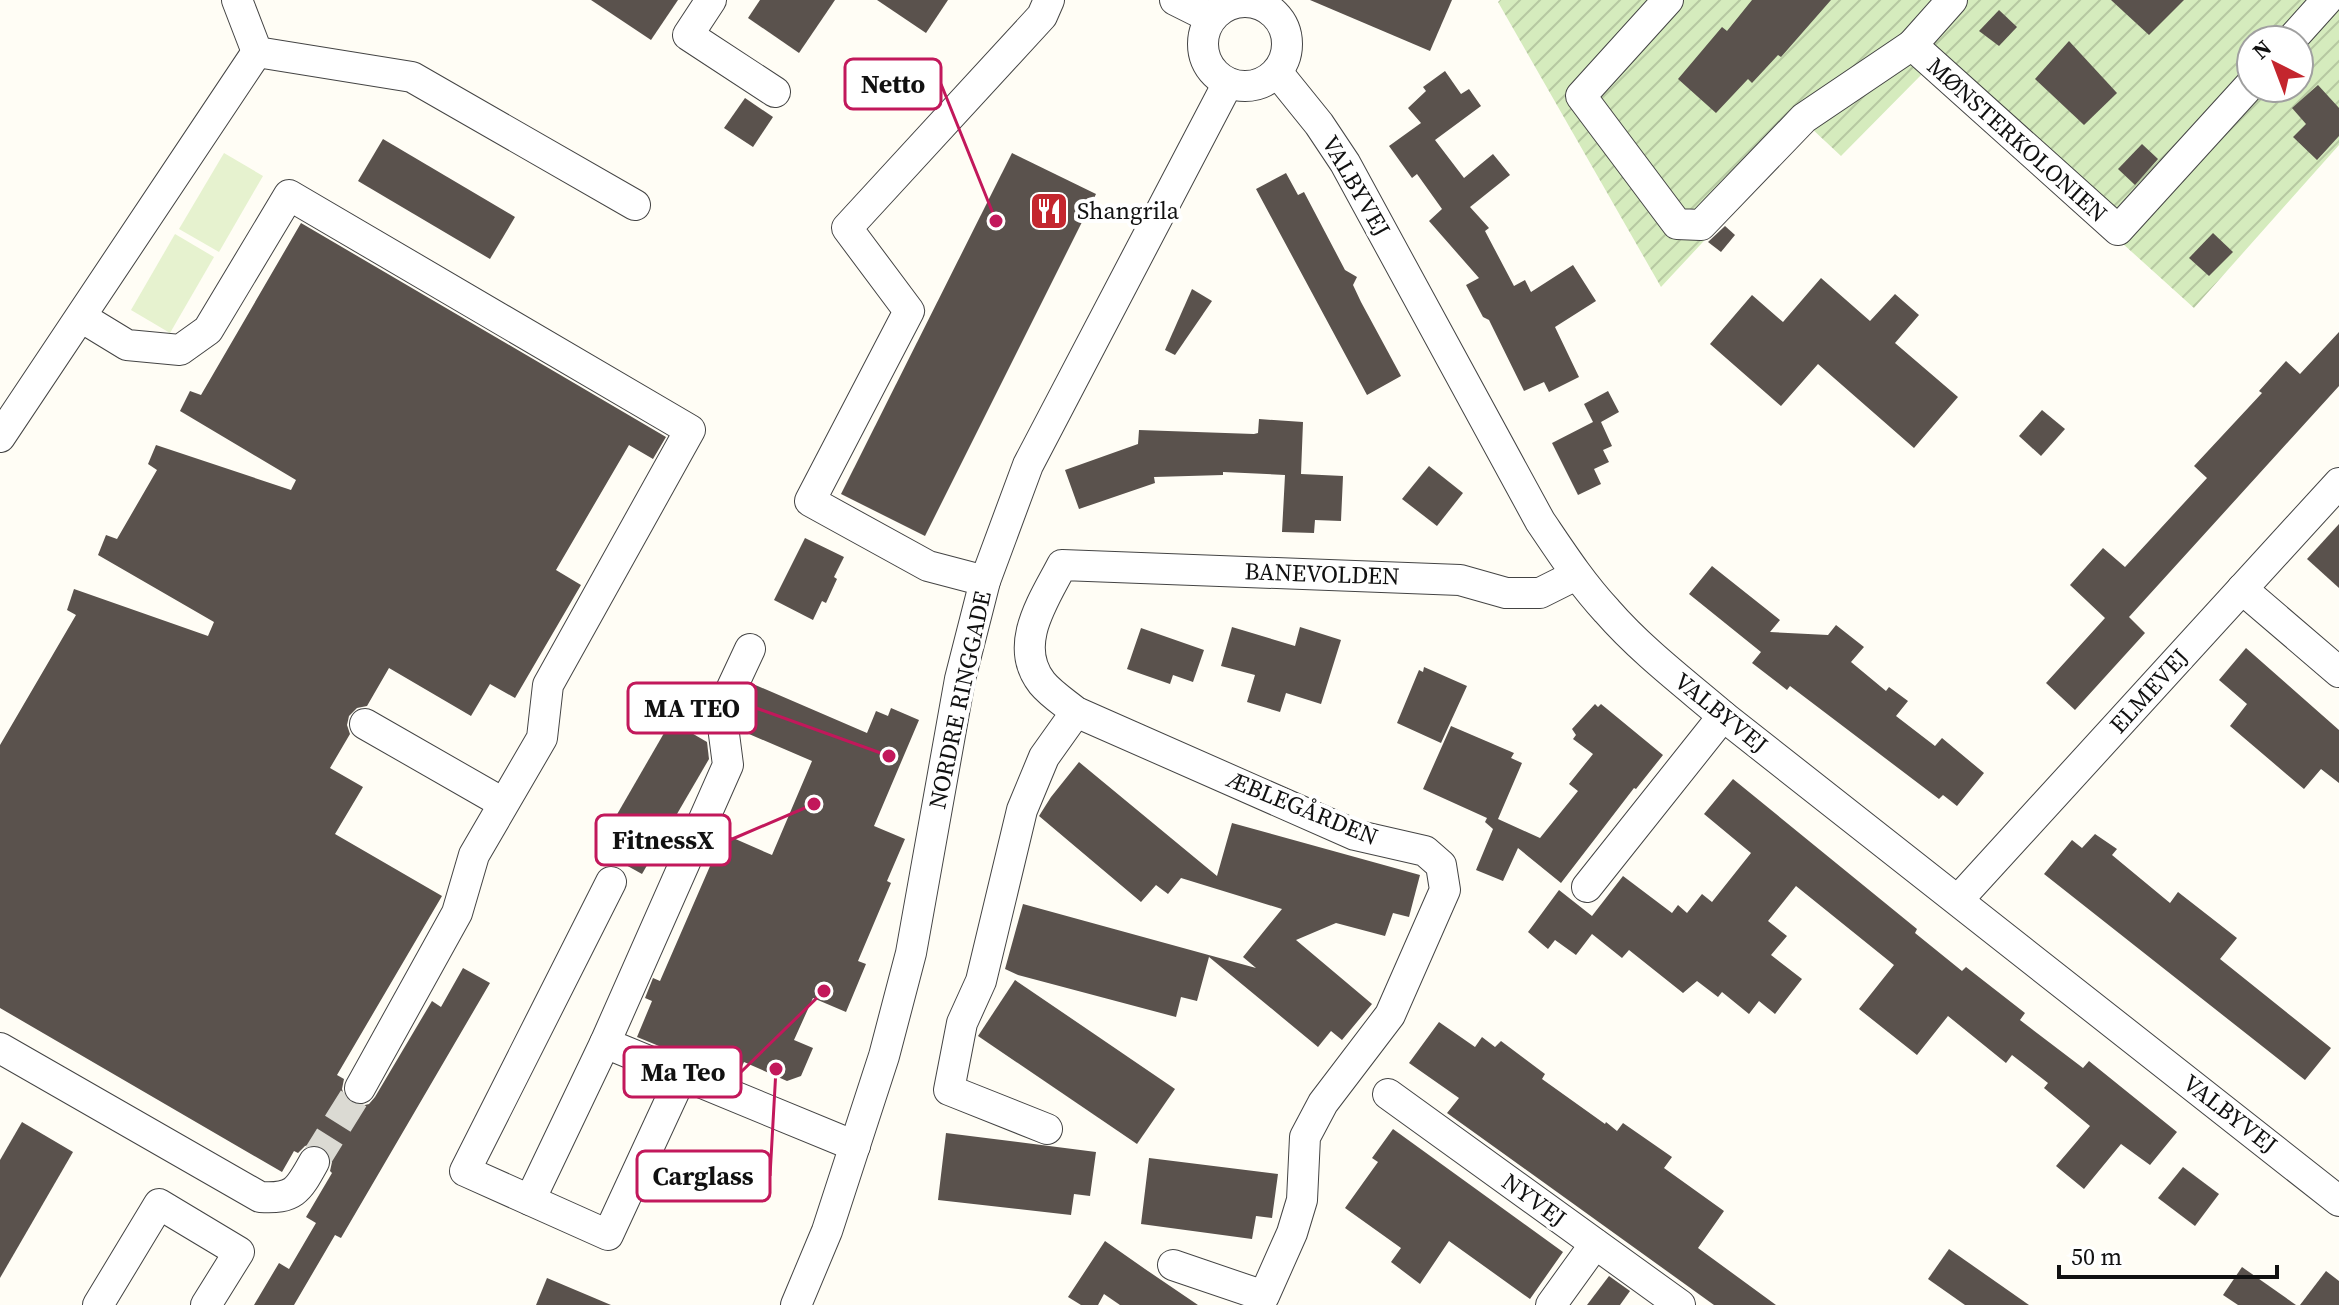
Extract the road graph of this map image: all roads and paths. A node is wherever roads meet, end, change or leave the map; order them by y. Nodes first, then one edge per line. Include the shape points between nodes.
1 (237, 0) edge
2 (711, 0) edge
3 (1049, 0) edge
4 (1175, 0) edge
5 (1668, 0) edge
6 (1952, 0) edge
7 (2327, 0) edge
8 (1267, 3) edge
9 (1211, 18) junction
10 (2305, 24) edge
11 (1912, 45) junction
12 (257, 52) junction
13 (1277, 72) junction
14 (1228, 83) junction
15 (775, 92) dead end
16 (2235, 102) edge
17 (635, 205) dead end
18 (81, 317) junction
19 (0, 437) edge
20 (2339, 483) edge
21 (1062, 565) joint
22 (1576, 575) junction
23 (985, 581) junction
24 (2242, 589) junction
25 (750, 649) dead end
26 (2339, 672) edge
27 (1076, 712) junction
28 (1723, 716) junction
29 (365, 724) dead end
30 (503, 803) junction
31 (611, 882) dead end
32 (1587, 887) dead end
33 (1958, 900) junction
34 (605, 1043) junction
35 (0, 1048) edge
36 (682, 1075) junction
37 (360, 1088) tunnel mouth
38 (1388, 1094) dead end
39 (1047, 1129) dead end
40 (855, 1146) junction
41 (314, 1162) tunnel mouth
42 (530, 1200) junction
43 (2339, 1201) edge
44 (1595, 1244) junction
45 (1173, 1265) dead end
46 (98, 1305) edge
47 (206, 1305) edge
48 (796, 1305) edge
49 (1551, 1305) edge
50 (1680, 1305) edge

1 - 12 street
2 - 15 street via 688,35
3 - 23 street via 1042,16 847,228 909,311 810,501 928,566
4 - 9 street
5 - 11 street, MØNSTERKOLONIEN via 1581,96 1677,224 1701,225 1804,118
6 - 11 street, MØNSTERKOLONIEN
7 - 10 street
8 - 9 street via 1232,4
8 - 13 street via 1287,36 1286,55
9 - 14 street via 1204,55 1209,67
11 - 16 street, MØNSTERKOLONIEN via 2118,230
12 - 17 street via 412,77
12 - 18 street
13 - 14 street via 1254,85
13 - 22 street, VALBYVEJ via 1345,163 1540,521
14 - 23 street, NORDRE RINGGADE via 1028,465
18 - 19 street
18 - 30 street via 127,345 180,350 208,330 289,195 690,430 548,685 542,738
20 - 24 street, ELMEVEJ
21 - 22 street, BANEVOLDEN via 1460,580 1506,593 1540,593
21 - 27 street, ÆBLEGÅRDEN via 1028,646 1044,685
22 - 28 street, VALBYVEJ via 1650,654
23 - 40 street, NORDRE RINGGADE via 960,679 911,953
24 - 26 street
24 - 33 street, ELMEVEJ
25 - 34 street via 721,711 728,765
27 - 39 street via 1044,757 1022,810 981,981 962,1023 949,1090
27 - 45 street, ÆBLEGÅRDEN via 1355,835 1425,851 1441,865 1445,890 1390,1015 1323,1103 1305,1137 1302,1200 1264,1296
28 - 32 street
28 - 33 street, VALBYVEJ
29 - 30 street
30 - 37 street via 474,855 457,913
31 - 42 street via 465,1171
33 - 43 street, VALBYVEJ
34 - 36 street
34 - 42 street
35 - 41 street via 260,1197 284,1198 301,1186
36 - 40 street
36 - 42 street via 608,1235
38 - 44 street, NYVEJ
40 - 48 street, NORDRE RINGGADE
44 - 49 street
44 - 50 street, NYVEJ
46 - 47 street via 159,1204 239,1252

